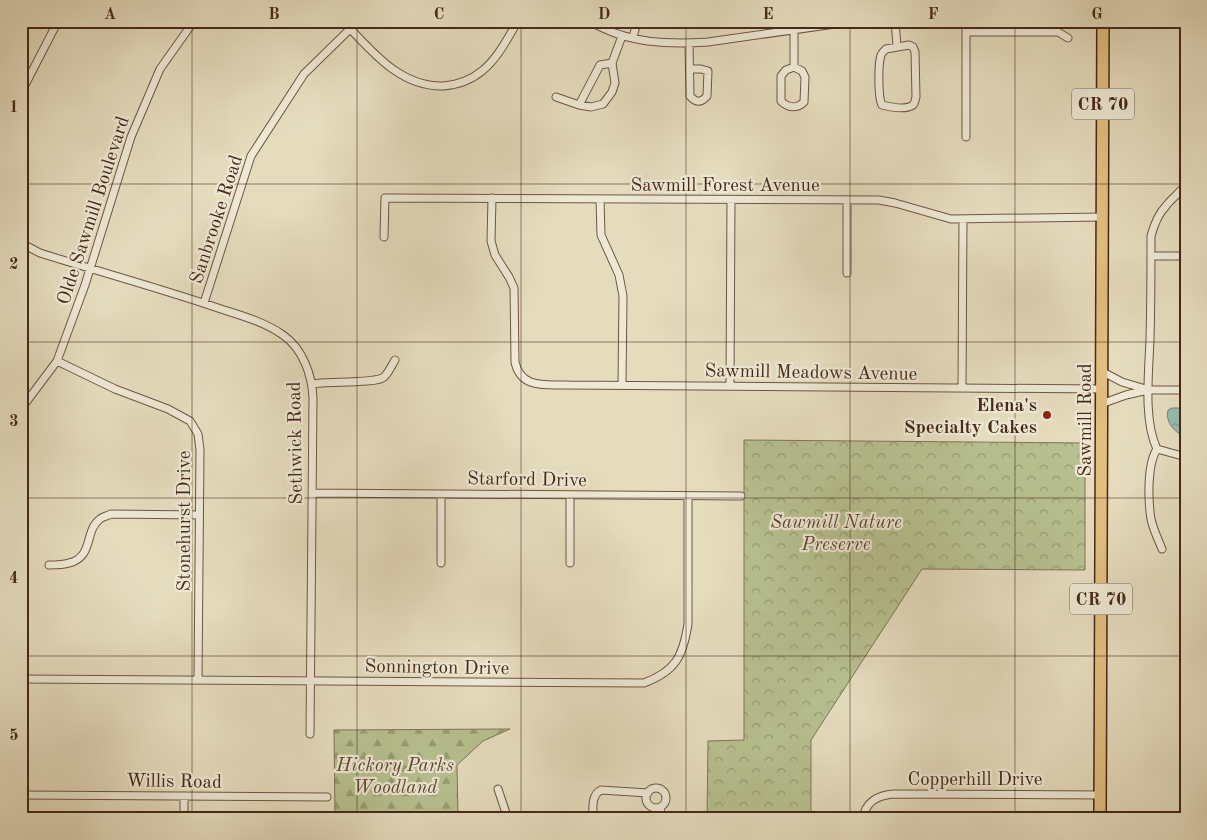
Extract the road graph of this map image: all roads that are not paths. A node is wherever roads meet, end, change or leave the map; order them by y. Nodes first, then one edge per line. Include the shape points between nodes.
1 (58, 21) edge
2 (194, 21) edge
3 (343, 21) edge
4 (518, 21) edge
5 (588, 21) edge
6 (637, 21) edge
7 (856, 21) edge
8 (895, 21) edge
9 (966, 21) edge
10 (1103, 21) edge
11 (350, 29) junction
12 (794, 30) junction
13 (966, 32) junction
14 (622, 36) junction
15 (633, 38) junction
16 (1068, 38) dead end
17 (689, 44) junction
18 (897, 46) junction
19 (612, 63) junction
20 (794, 67) junction
21 (690, 69) junction
22 (21, 97) edge
23 (556, 97) dead end
24 (579, 105) junction
25 (966, 137) dead end
26 (1186, 184) edge
27 (492, 198) junction
28 (600, 199) junction
29 (731, 200) junction
30 (847, 200) junction
31 (1102, 217) junction
32 (963, 220) junction
33 (384, 237) dead end
34 (21, 243) edge
35 (1151, 256) junction
36 (1186, 256) edge
37 (90, 269) junction
38 (847, 273) dead end
39 (204, 303) junction
40 (395, 360) dead end
41 (57, 361) junction
42 (1101, 371) junction
43 (312, 384) junction
44 (622, 385) junction
45 (730, 386) junction
46 (962, 388) junction
47 (1101, 389) junction
48 (1149, 390) junction
49 (1186, 390) edge
50 (1101, 404) junction
51 (21, 409) edge
52 (1157, 449) junction
53 (1186, 457) edge
54 (312, 493) junction
55 (441, 494) junction
56 (570, 495) junction
57 (688, 496) junction
58 (741, 496) dead end
59 (199, 515) junction
60 (1162, 548) dead end
61 (441, 563) dead end
62 (570, 563) dead end
63 (49, 565) dead end
64 (21, 679) edge
65 (198, 679) junction
66 (310, 681) junction
67 (310, 734) dead end
68 (498, 789) dead end
69 (648, 793) junction
70 (21, 795) edge
71 (1100, 795) junction
72 (184, 796) junction
73 (327, 796) dead end
74 (660, 808) junction
75 (184, 819) edge
76 (508, 819) edge
77 (593, 819) edge
78 (662, 819) edge
79 (863, 819) edge
80 (1100, 819) edge

1 - 22 street
2 - 37 street, Olde Sawmill Boulevard via 160,69 131,137
3 - 11 street
4 - 11 street via 499,53 483,71 448,86 407,79 385,64
5 - 14 street
6 - 15 street
7 - 12 street
8 - 18 street
9 - 13 street
10 - 31 main road, Sawmill Road / CR 70
11 - 39 street, Sanbrooke Road via 304,74 251,156
12 - 17 street
12 - 20 street
13 - 16 street via 1058,32
13 - 25 street
14 - 15 street
14 - 19 street
15 - 17 street
17 - 21 street
18 - 18 street via 886,49 881,55 880,101 889,107 911,106 916,97 915,52 909,45
19 - 24 street via 600,65
19 - 24 street via 615,83 603,104
20 - 20 street via 781,76 781,102 790,107 804,102 805,78 802,71
21 - 21 street via 690,96 698,102 704,100 708,71
23 - 24 street
26 - 35 street via 1155,222
27 - 28 street, Sawmill Forest Avenue
27 - 33 street, Sawmill Forest Avenue via 386,198
27 - 44 street, Sawmill Meadows Avenue via 491,241 495,255 514,288 517,370 528,382 536,384
28 - 29 street, Sawmill Forest Avenue
28 - 44 street via 600,235 619,275 623,296
29 - 30 street, Sawmill Forest Avenue
29 - 45 street
30 - 32 street, Sawmill Forest Avenue via 887,201
30 - 38 street
31 - 32 street, Sawmill Forest Avenue
31 - 42 main road, Sawmill Road / CR 70
32 - 46 street
34 - 37 street, Sethwick Road via 40,253
35 - 36 street
35 - 48 street
37 - 39 street, Sethwick Road
37 - 41 street, Olde Sawmill Boulevard
39 - 43 street, Sethwick Road via 283,335 304,362
40 - 43 street via 383,378 375,381
41 - 51 street, Olde Sawmill Boulevard
41 - 59 street, Stonehurst Drive via 190,421 198,434 200,450
42 - 47 main road, Sawmill Road / CR 70
42 - 48 street
43 - 54 street, Sethwick Road
44 - 45 street, Sawmill Meadows Avenue
45 - 46 street, Sawmill Meadows Avenue
46 - 47 street, Sawmill Meadows Avenue
47 - 50 main road, Sawmill Road / CR 70
48 - 49 street
48 - 50 street
48 - 52 street via 1152,439
50 - 71 main road, Sawmill Road / CR 70
52 - 53 street
52 - 60 street via 1152,456 1150,496 1152,520
54 - 55 street, Starford Drive
54 - 66 street, Sethwick Road
55 - 56 street, Starford Drive
55 - 61 street
56 - 57 street, Starford Drive
56 - 62 street
57 - 58 street, Starford Drive
57 - 66 street, Sonnington Drive via 686,640 674,665 655,679 628,684
59 - 63 street via 110,514 92,528 80,558 70,563
59 - 65 street, Stonehurst Drive
64 - 65 street, Sonnington Drive
65 - 66 street, Sonnington Drive
66 - 67 street, Sethwick Road
68 - 76 street
69 - 74 street via 648,805
69 - 74 street via 656,788 665,793 665,803
69 - 77 street via 606,789 597,792
70 - 72 street, Willis Road
71 - 79 street, Copperhill Drive via 881,795 870,802 863,812
71 - 80 main road, Sawmill Road / CR 70
72 - 73 street, Willis Road
72 - 75 street
74 - 78 street

